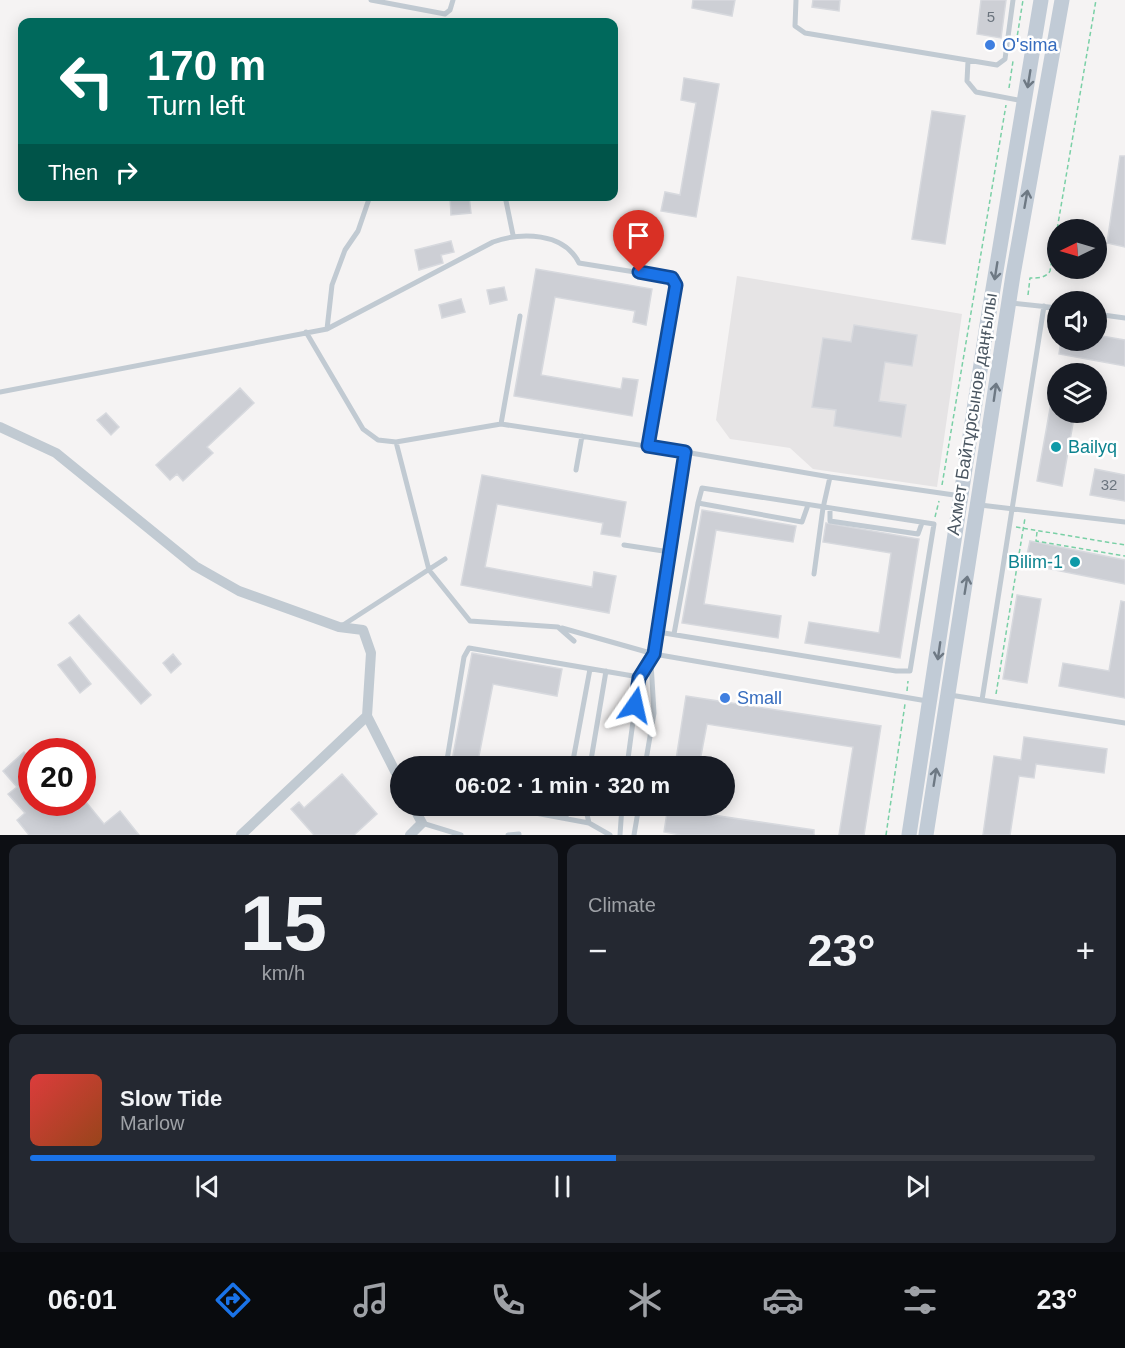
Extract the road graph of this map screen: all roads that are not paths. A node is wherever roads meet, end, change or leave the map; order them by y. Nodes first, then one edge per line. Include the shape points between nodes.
1 (371, 0) edge
2 (453, 0) edge
3 (796, 0) edge
4 (1012, 0) edge
5 (1041, 0) edge
6 (1062, 0) edge
7 (1072, 0) edge
8 (1052, 53) junction
9 (968, 61) junction
10 (1025, 101) junction
11 (368, 201) edge
12 (506, 201) edge
13 (513, 235) junction
14 (992, 300) junction
15 (1009, 303) junction
16 (1044, 306) junction
17 (1047, 306) edge
18 (520, 316) dead end
19 (1107, 316) edge
20 (1125, 318) edge
21 (327, 329) junction
22 (306, 332) junction
23 (0, 392) edge
24 (501, 424) junction
25 (0, 428) edge
26 (582, 436) junction
27 (396, 442) junction
28 (648, 446) junction
29 (685, 452) junction
30 (576, 470) dead end
31 (830, 477) junction
32 (962, 496) junction
33 (698, 503) junction
34 (808, 505) junction
35 (979, 505) junction
36 (823, 508) junction
37 (830, 509) junction
38 (1012, 509) junction
39 (1125, 522) edge
40 (922, 523) junction
41 (624, 545) dead end
42 (670, 552) junction
43 (445, 559) dead end
44 (429, 570) junction
45 (814, 574) dead end
46 (339, 627) junction
47 (558, 627) junction
48 (658, 632) junction
49 (674, 634) junction
50 (574, 640) dead end
51 (654, 654) junction
52 (651, 663) junction
53 (590, 669) junction
54 (606, 671) junction
55 (639, 678) junction
56 (948, 695) junction
57 (982, 700) junction
58 (932, 702) junction
59 (367, 716) junction
60 (1125, 723) edge
61 (448, 756) edge
62 (574, 756) edge
63 (592, 756) edge
64 (628, 756) edge
65 (647, 756) edge
66 (390, 761) edge
67 (418, 816) edge
68 (554, 816) edge
69 (587, 816) edge
70 (621, 816) edge
71 (637, 816) edge
72 (566, 818) joint
73 (422, 823) junction
74 (589, 823) junction
75 (519, 834) edge
76 (241, 835) edge
77 (410, 835) edge
78 (461, 835) edge
79 (508, 835) edge
80 (610, 835) edge
81 (620, 835) edge
82 (634, 835) edge
83 (909, 835) edge
84 (926, 835) edge

1 - 2 lane via 445,14
3 - 9 lane via 795,26 805,33
4 - 9 lane via 1005,59 997,65
5 -> 10 street, Ахмет Байтұрсынов даңғылы
6 - 8 street, Ахмет Байтұрсынов даңғылы
7 - 8 street via 1066,30
15 -> 8 street, Ахмет Байтұрсынов даңғылы
9 - 10 lane via 967,81 976,92
10 -> 14 street, Ахмет Байтұрсынов даңғылы
11 - 21 lane via 332,285
12 - 13 lane
13 - 21 lane
13 - 28 lane via 561,243 579,263 672,278 676,285
14 - 15 street
14 - 32 street, Ахмет Байтұрсынов даңғылы
15 - 16 lane
35 -> 15 street, Ахмет Байтұрсынов даңғылы
16 - 17 lane
16 - 38 lane
18 - 24 lane
19 - 20 lane
21 - 22 lane
22 - 23 lane
22 - 27 lane via 363,429 378,440
24 - 26 lane
24 - 27 lane
25 - 46 street via 56,453 195,566 238,591
26 - 28 lane
26 - 30 lane
27 - 44 lane
28 - 29 lane
29 - 31 lane
29 - 42 lane
31 - 32 lane
31 - 36 lane
32 -> 58 street, Ахмет Байтұрсынов даңғылы
33 - 34 lane via 702,488
33 - 34 lane via 802,522
33 - 49 lane
34 - 36 lane
35 - 38 lane
56 -> 35 street, Ахмет Байтұрсынов даңғылы
36 - 37 lane
36 - 45 lane
37 - 40 lane
37 - 40 lane via 830,521 918,534
38 - 39 lane
38 - 57 lane
40 - 49 lane via 934,524 910,671
41 - 42 lane
42 - 48 lane
43 - 44 lane
44 - 46 lane
44 - 47 lane via 470,621
46 - 59 street via 363,630 371,653
47 - 50 lane
47 - 51 lane
48 - 49 lane
48 - 51 lane
51 - 52 lane
51 - 58 lane
52 - 55 lane
52 - 65 lane via 654,713
53 - 54 lane
53 - 61 lane via 469,648 464,657
53 - 62 lane
54 - 55 lane
54 - 63 lane
55 - 64 lane
56 - 57 lane
84 -> 56 street, Ахмет Байтұрсынов даңғылы
57 - 60 lane
58 - 83 street, Ахмет Байтұрсынов даңғылы
59 - 66 street
59 - 76 street
67 - 73 street
68 - 72 lane
69 - 74 lane
70 - 81 lane
71 - 82 lane
72 - 74 lane
73 - 77 street
73 - 78 lane
74 - 80 lane
75 - 79 lane

